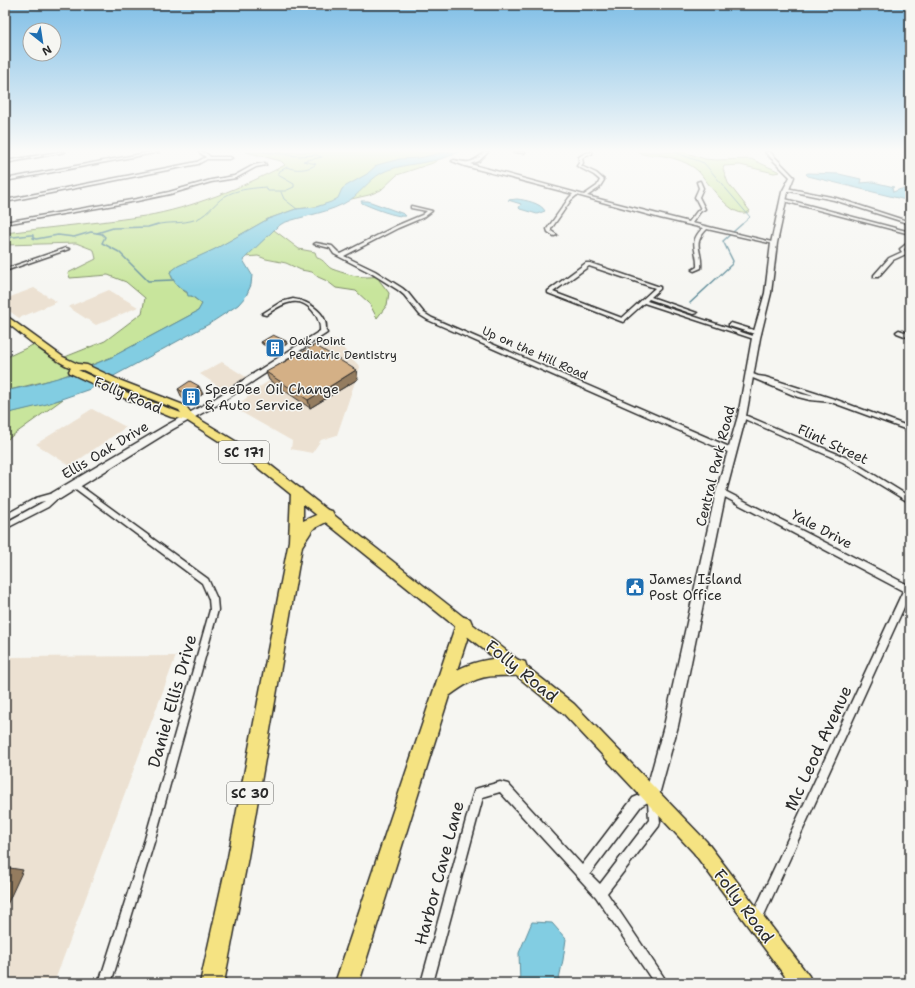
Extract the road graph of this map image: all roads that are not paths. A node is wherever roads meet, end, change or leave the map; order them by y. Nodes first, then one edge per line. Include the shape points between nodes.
1 (19, 198) edge
2 (141, 198) edge
3 (571, 198) edge
4 (593, 198) edge
5 (698, 198) edge
6 (831, 198) edge
7 (784, 200) joint
8 (5, 201) edge
9 (412, 207) dead end
10 (908, 222) dead end
11 (5, 223) edge
12 (690, 223) junction
13 (706, 227) junction
14 (910, 233) edge
15 (555, 235) dead end
16 (774, 243) junction
17 (910, 243) edge
18 (316, 244) dead end
19 (66, 249) dead end
20 (904, 254) junction
21 (342, 255) junction
22 (910, 256) edge
23 (5, 270) edge
24 (694, 270) dead end
25 (876, 276) dead end
26 (648, 297) junction
27 (643, 301) junction
28 (264, 314) dead end
29 (5, 317) edge
30 (899, 332) dead end
31 (323, 333) joint
32 (757, 336) junction
33 (910, 336) edge
34 (76, 367) junction
35 (754, 376) junction
36 (742, 416) junction
37 (188, 417) junction
38 (910, 429) edge
39 (732, 452) junction
40 (75, 485) junction
41 (297, 492) junction
42 (721, 492) junction
43 (56, 496) junction
44 (910, 500) edge
45 (327, 515) junction
46 (5, 518) edge
47 (5, 526) edge
48 (295, 545) junction
49 (909, 590) edge
50 (464, 624) junction
51 (519, 668) junction
52 (442, 691) junction
53 (652, 795) junction
54 (583, 874) junction
55 (600, 893) junction
56 (756, 920) junction
57 (105, 983) edge
58 (212, 983) edge
59 (347, 983) edge
60 (427, 983) edge
61 (661, 983) edge
62 (802, 983) edge

1 - 8 street
2 - 11 street
3 - 15 street via 549,229
4 - 12 street
5 - 12 street via 703,209
6 - 10 street
7 - 14 street
7 - 16 street, Central Park Road
9 - 21 street via 430,210 423,216
12 - 13 street
13 - 16 street
13 - 24 street via 697,237 696,247 700,265
16 - 32 street, Central Park Road via 768,293
17 - 20 street via 902,248
18 - 21 street, Up on the Hill Road via 331,247
19 - 23 street
20 - 22 street
20 - 25 street via 891,260
21 - 39 street, Up on the Hill Road via 400,289 422,314 430,319
26 - 27 street
26 - 27 street via 658,288 588,264 550,292 623,320
26 - 32 street
27 - 32 street
28 - 31 street via 291,300 302,302 320,315 324,322
29 - 34 main road, Folly Road / SC 171 via 43,347
30 - 33 street
31 - 37 street, Ellis Oak Drive
32 - 35 street, Central Park Road
34 - 37 main road, Folly Road / SC 171 via 84,367 183,408
34 - 37 main road, Folly Road / SC 171 via 73,371 106,387 174,415
35 - 36 street, Central Park Road
35 - 38 street via 800,396 832,400
36 - 39 street, Central Park Road
36 - 44 street, Flint Street via 845,460
37 - 40 street, Ellis Oak Drive
37 - 41 main road, Folly Road / SC 171 via 251,456
39 - 42 street, Central Park Road
40 - 43 street, Ellis Oak Drive
40 - 57 street, Daniel Ellis Drive via 205,581 213,599 214,610 150,839
41 - 45 main road, Folly Road / SC 171
41 - 48 highway, SC 30
42 - 49 street, Yale Drive
42 - 53 street, Central Park Road via 671,726
43 - 46 street, Ellis Oak Drive via 38,500
43 - 47 street, Ellis Oak Drive via 45,505
45 - 48 highway via 308,525
45 - 50 main road, Folly Road / SC 171
48 - 58 highway, SC 30 via 238,857
49 - 56 street, Mc Leod Avenue
50 - 51 main road, Folly Road
50 - 52 highway
51 - 52 highway via 492,666 476,669
51 - 53 main road, Folly Road via 570,709
52 - 59 highway
53 - 54 street via 636,802
53 - 55 street via 656,822
53 - 56 main road, Folly Road via 700,848
54 - 55 street, Harbor Cave Lane
54 - 60 street, Harbor Cave Lane via 504,788 479,793
55 - 61 street, Harbor Cave Lane
56 - 62 main road, Folly Road

